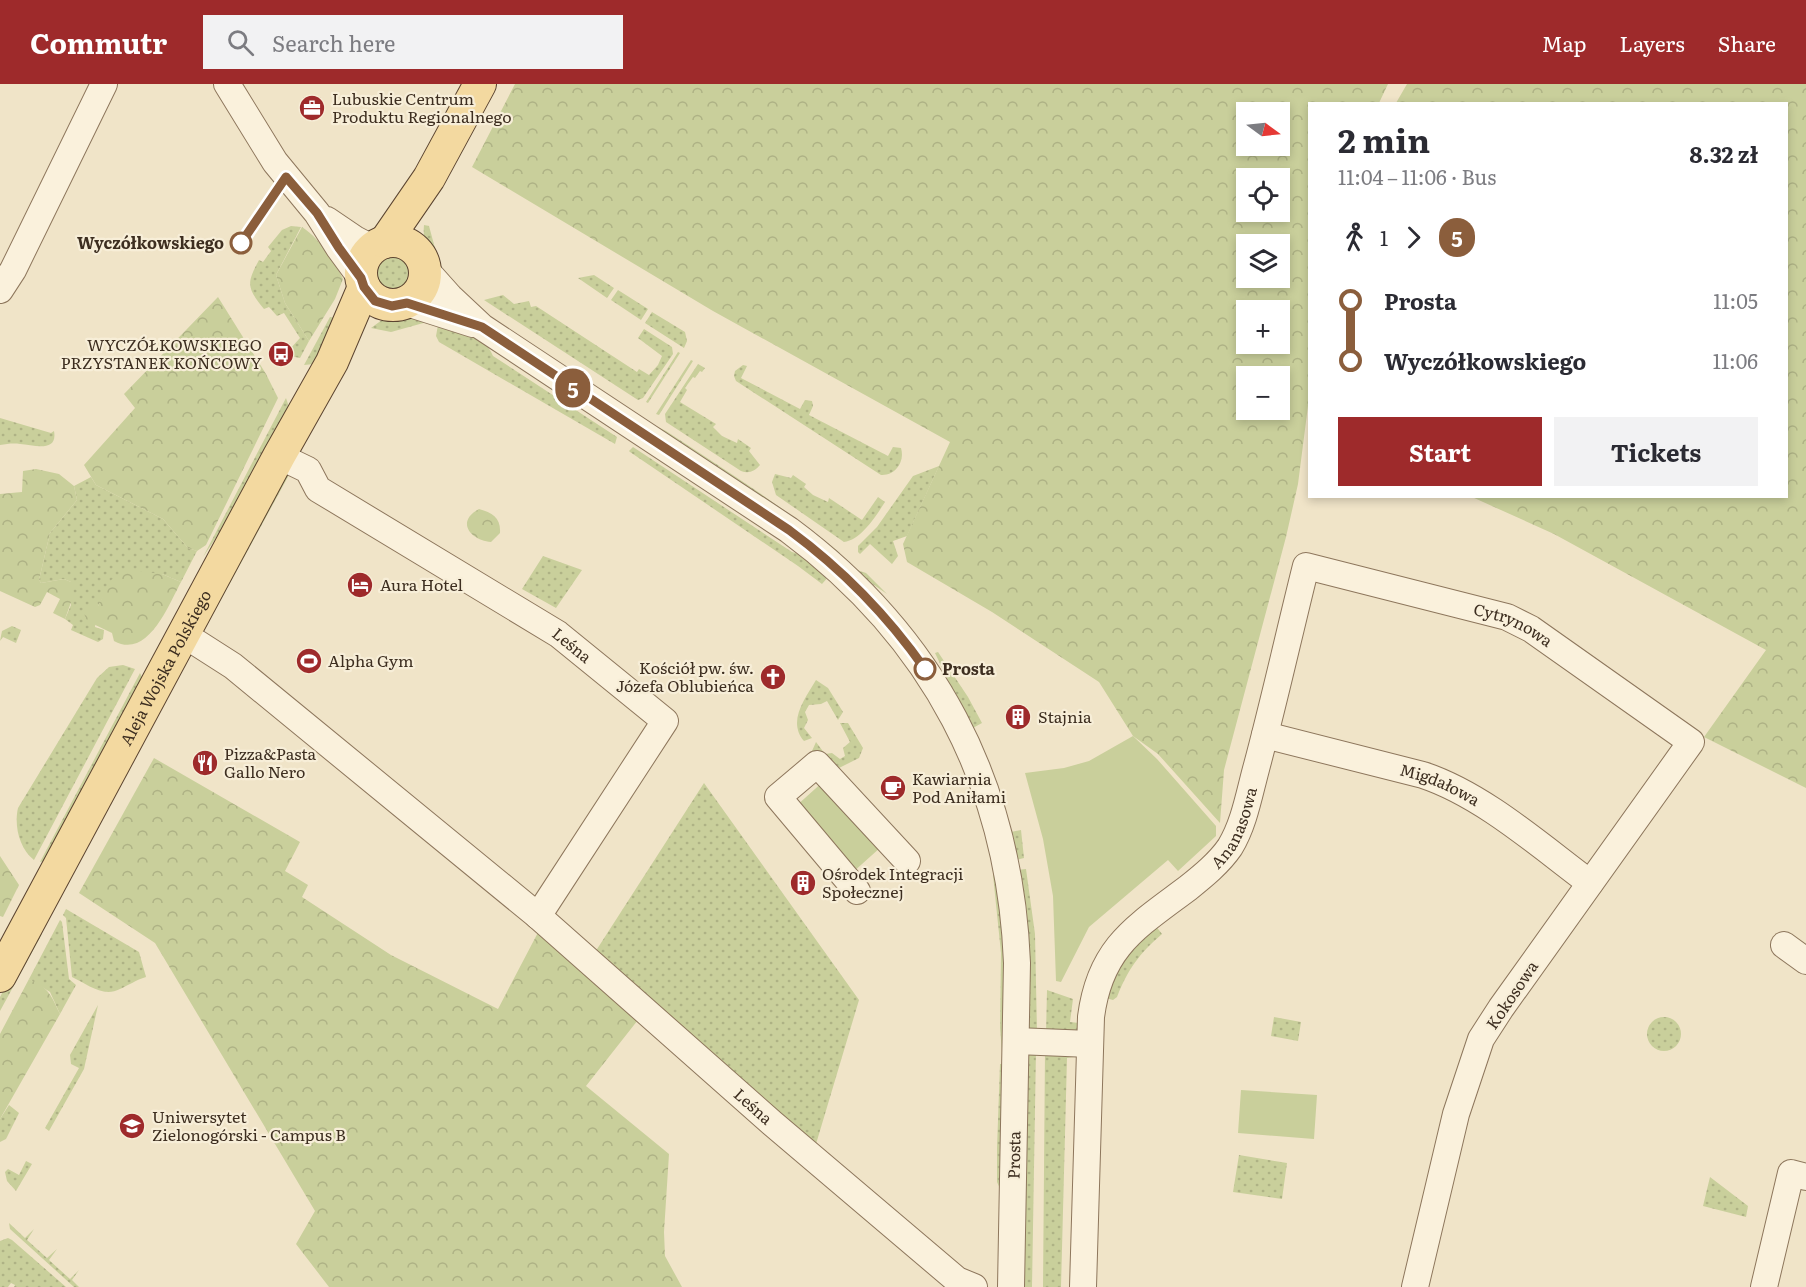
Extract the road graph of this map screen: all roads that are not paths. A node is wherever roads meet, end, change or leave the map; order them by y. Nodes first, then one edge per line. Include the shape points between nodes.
1 (104, 84) edge
2 (227, 84) edge
3 (480, 84) edge
4 (429, 178) junction
5 (317, 213) junction
6 (379, 245) junction
7 (421, 261) junction
8 (362, 282) junction
9 (0, 290) edge
10 (400, 304) junction
11 (482, 327) junction
12 (332, 362) junction
13 (279, 456) junction
14 (1306, 566) joint
15 (183, 634) junction
16 (1265, 735) junction
17 (1691, 742) joint
18 (908, 861) dead end
19 (1590, 883) junction
20 (857, 891) dead end
21 (538, 916) junction
22 (1784, 945) dead end
23 (5, 956) edge
24 (1806, 961) edge
25 (1016, 1041) junction
26 (1090, 1044) junction
27 (1806, 1177) edge
28 (974, 1287) edge
29 (1011, 1287) edge
30 (1083, 1287) edge
31 (1415, 1287) edge
32 (1764, 1287) edge

1 - 9 street
2 - 5 street via 275,162
3 - 4 main road
4 - 6 main road
4 - 7 main road via 421,218
5 - 6 street via 355,239
5 - 8 street
6 - 7 main road via 402,243
6 - 8 main road via 363,262
7 - 10 main road via 420,289
7 - 11 street, Prosta via 450,297
8 - 10 main road via 375,301
8 - 12 main road, Aleja Wojska Polskiego
10 - 11 street, Prosta
10 - 12 main road, Aleja Wojska Polskiego
11 - 25 street, Prosta via 816,550 872,602 917,658 968,747 998,826 1016,926
12 - 13 main road, Aleja Wojska Polskiego
13 - 15 main road, Aleja Wojska Polskiego
13 - 21 street, Leśna via 308,470 318,489 558,634 665,721
14 - 16 street, Ananasowa
14 - 17 street, Cytrynowa via 1507,617 1531,629
15 - 21 street, Leśna via 232,666
15 - 23 main road, Aleja Wojska Polskiego
16 - 19 street, Migdałowa via 1446,783 1468,794
16 - 26 street, Ananasowa via 1242,819 1230,846 1209,871 1132,930 1112,954 1097,985 1090,1017
17 - 19 street, Kokosowa
18 - 20 street via 817,765 778,797
19 - 31 street, Kokosowa via 1481,1039 1456,1114
21 - 28 street, Leśna via 772,1123 957,1280
22 - 24 street
25 - 26 street
25 - 29 street, Prosta
26 - 30 street, Ananasowa
27 - 32 street via 1791,1173

